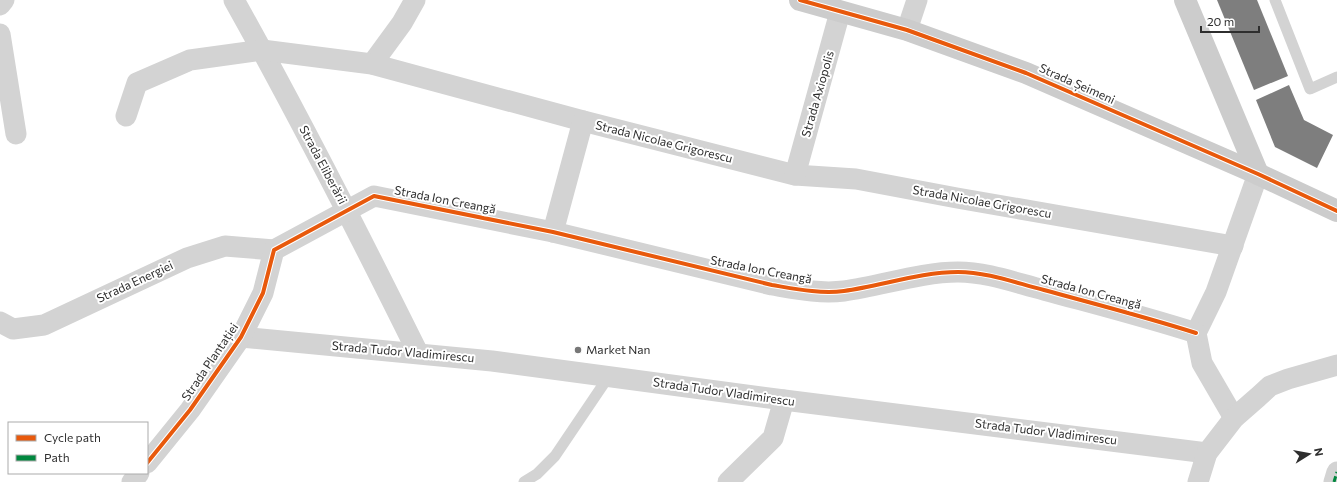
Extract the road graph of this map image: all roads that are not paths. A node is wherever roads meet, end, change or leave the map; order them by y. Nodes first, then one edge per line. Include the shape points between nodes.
1 (4, 0) edge
2 (234, 0) edge
3 (415, 0) edge
4 (800, 0) edge
5 (917, 0) edge
6 (1185, 0) edge
7 (1275, 0) edge
8 (0, 5) edge
9 (840, 12) junction
10 (907, 30) junction
11 (0, 34) edge
12 (262, 50) junction
13 (372, 64) junction
14 (1337, 77) edge
15 (126, 116) dead end
16 (583, 121) junction
17 (16, 134) dead end
18 (1258, 174) junction
19 (795, 175) junction
20 (347, 211) junction
21 (1337, 211) edge
22 (553, 232) junction
23 (1233, 246) junction
24 (274, 250) junction
25 (0, 322) edge
26 (1196, 333) junction
27 (241, 337) junction
28 (418, 353) junction
29 (1337, 365) edge
30 (609, 376) junction
31 (784, 400) junction
32 (1234, 418) junction
33 (1207, 453) junction
34 (148, 462) edge
35 (1337, 472) edge
36 (138, 474) edge
37 (132, 482) edge
38 (524, 482) edge
39 (728, 482) edge
40 (1198, 482) edge
41 (1334, 482) edge

1 - 8 street
2 - 12 street, Strada Eliberării
3 - 13 street via 402,23
4 - 9 main road, Strada Șeimeni
5 - 10 street
6 - 18 main road
7 - 14 lane via 1310,89
9 - 10 main road, Strada Șeimeni
9 - 19 street, Strada Axiopolis
10 - 18 main road, Strada Șeimeni via 1026,73
11 - 17 street
12 - 13 street, Strada Nicolae Grigorescu
12 - 15 street, Strada Nicolae Grigorescu via 190,60 137,83
12 - 20 street, Strada Eliberării
13 - 16 street, Strada Nicolae Grigorescu
16 - 19 street, Strada Nicolae Grigorescu
16 - 22 street
18 - 21 main road, Strada Șeimeni
18 - 23 street
19 - 23 street, Strada Nicolae Grigorescu via 856,180
20 - 22 street, Strada Ion Creangă via 374,196
20 - 24 street
20 - 28 street, Strada Eliberării
22 - 26 street, Strada Ion Creangă via 772,285 820,292 843,291 932,274 958,272 985,275 1142,316
23 - 26 street via 1216,292
24 - 25 street, Strada Energiei via 225,246 187,258 44,324 12,329
24 - 27 street, Strada Plantației via 263,293
26 - 32 street via 1202,363
27 - 28 street, Strada Tudor Vladimirescu
27 - 34 street, Strada Plantației via 190,410
28 - 30 street, Strada Tudor Vladimirescu
29 - 32 street via 1270,386
30 - 31 street, Strada Tudor Vladimirescu
30 - 38 lane via 555,456 537,474
31 - 33 street, Strada Tudor Vladimirescu
31 - 39 street via 773,438
32 - 33 street
33 - 40 street
35 - 41 street
36 - 37 street

